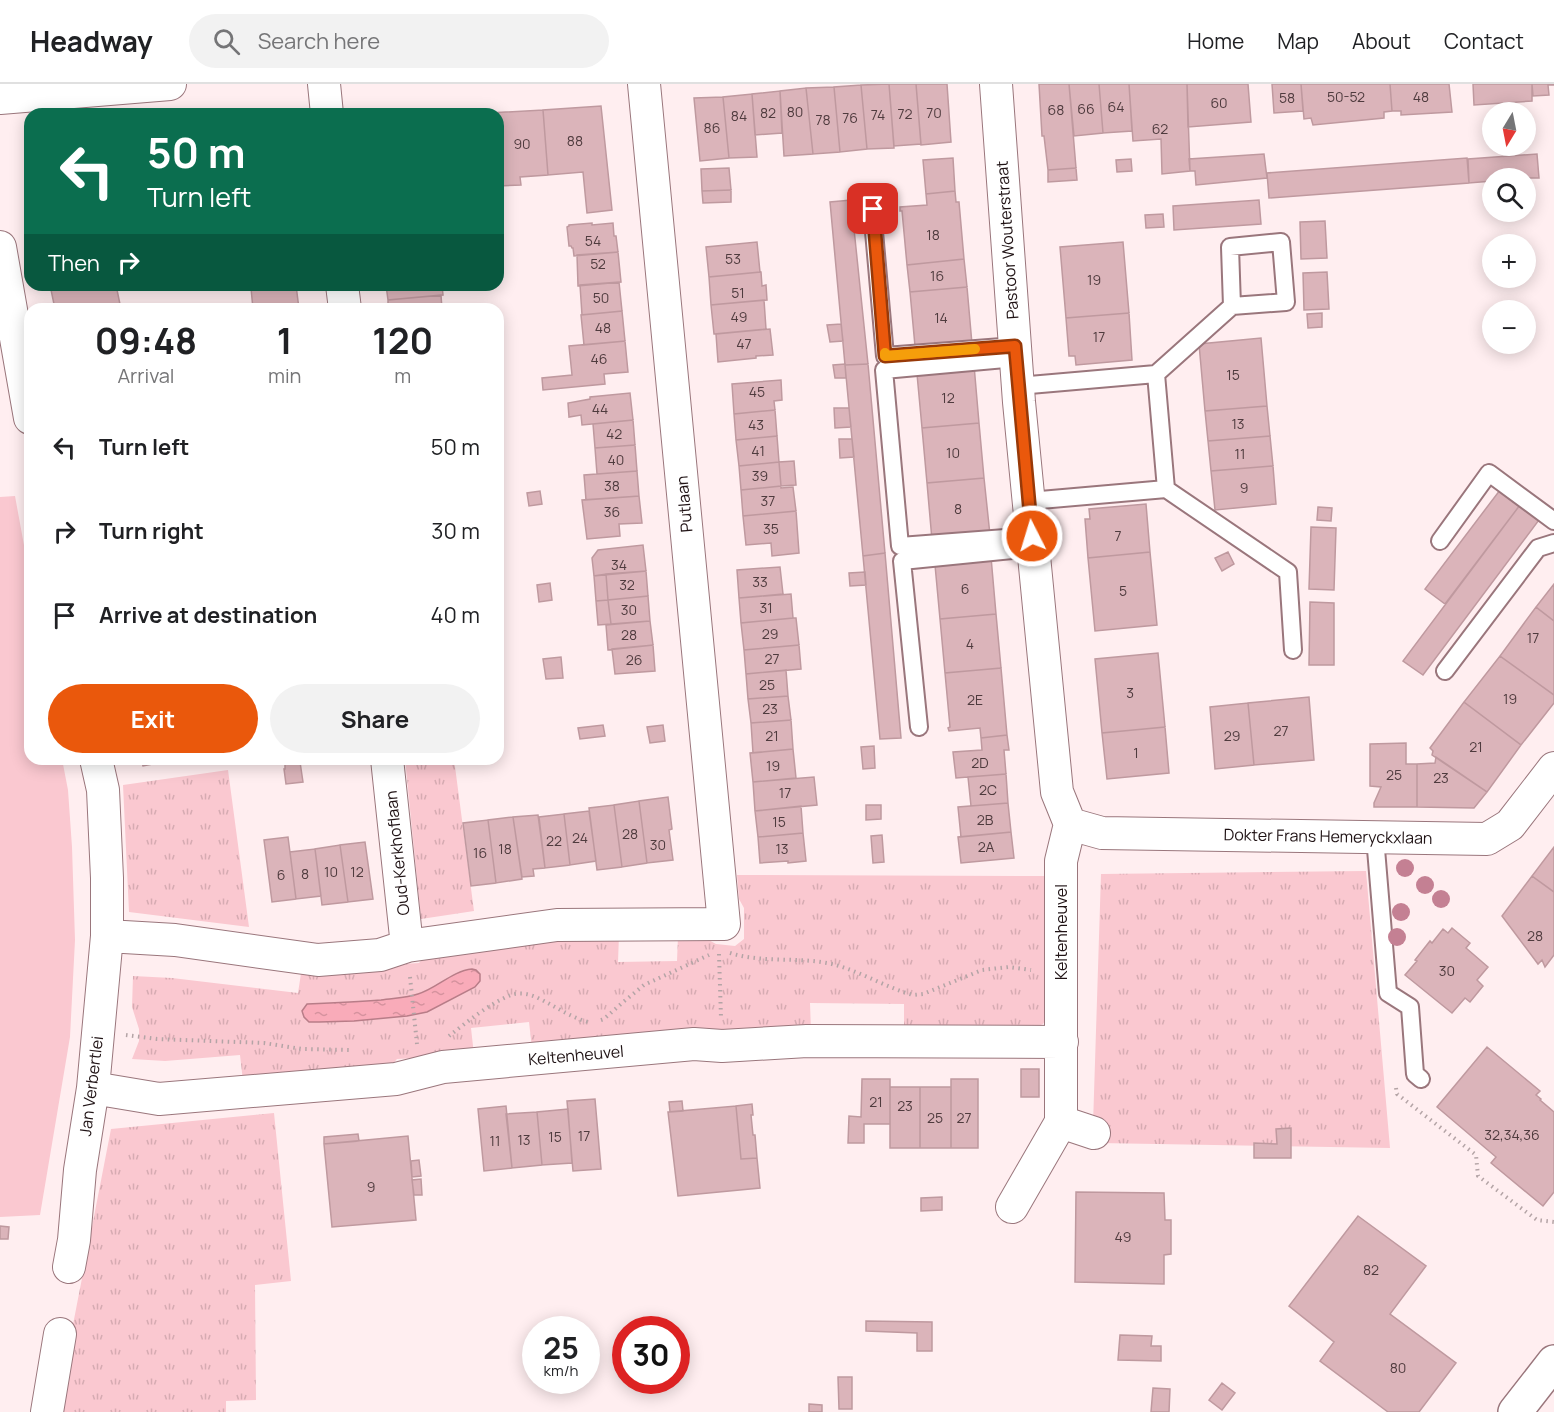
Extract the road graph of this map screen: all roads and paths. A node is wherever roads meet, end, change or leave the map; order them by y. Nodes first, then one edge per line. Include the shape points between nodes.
1 (170, 84) edge
2 (324, 84) edge
3 (644, 84) edge
4 (996, 84) edge
5 (0, 98) edge
6 (326, 108) edge
7 (873, 209) dead end
8 (0, 247) edge
9 (1232, 306) junction
10 (1016, 363) junction
11 (1156, 374) junction
12 (24, 384) edge
13 (1166, 489) junction
14 (1029, 501) junction
15 (1554, 521) edge
16 (1440, 541) dead end
17 (1033, 542) junction
18 (1554, 543) edge
19 (1293, 651) dead end
20 (1445, 671) dead end
21 (919, 727) dead end
22 (97, 765) edge
23 (388, 765) edge
24 (1554, 768) edge
25 (1070, 824) junction
26 (1375, 837) junction
27 (107, 936) junction
28 (722, 937) junction
29 (407, 946) junction
30 (410, 978) dead end
31 (1061, 979) junction
32 (415, 1029) dead end
33 (98, 1032) junction
34 (442, 1041) dead end
35 (1062, 1042) junction
36 (425, 1046) dead end
37 (722, 1046) junction
38 (417, 1047) dead end
39 (361, 1050) dead end
40 (1421, 1079) dead end
41 (1396, 1083) dead end
42 (93, 1088) junction
43 (1061, 1122) junction
44 (1094, 1133) dead end
45 (1012, 1207) dead end
46 (1554, 1222) edge
47 (69, 1267) dead end
48 (60, 1334) dead end
49 (1554, 1362) edge
50 (47, 1412) edge
51 (1515, 1412) edge

1 - 5 street
2 - 6 street
3 - 28 street, Putlaan
4 - 10 street, Pastoor Wouterstraat
7 - 10 lane via 885,356
8 - 12 street
9 - 9 lane via 1230,247 1281,243 1286,302
9 - 11 lane
10 - 11 lane
10 - 14 street, Pastoor Wouterstraat
10 - 17 lane via 885,370 900,546
11 - 13 lane
13 - 14 lane
13 - 19 lane via 1288,572
14 - 17 street, Pastoor Wouterstraat
15 - 16 lane via 1489,473
17 - 21 lane via 902,561
17 - 25 street, Pastoor Wouterstraat via 1057,792
18 - 20 lane via 1538,548
22 - 27 street, Jan Verbertlei via 103,790 108,878
23 - 29 street, Oud-Kerkhoflaan
24 - 26 street, Dokter Frans Hemeryckxlaan via 1510,825 1487,839
25 - 26 street, Dokter Frans Hemeryckxlaan via 1102,833
25 - 31 street, Keltenheuvel via 1061,861
26 - 40 lane via 1388,993 1410,1007 1415,1074
27 - 29 street via 175,940 318,960 380,955
27 - 33 street, Jan Verbertlei
28 - 29 street via 556,925
28 - 31 path via 745,958 829,963 913,995 982,970 1009,967
28 - 34 path via 644,985 604,1019 587,1022 538,998 518,994 482,1012
28 - 37 path
30 - 32 path
31 - 35 street, Keltenheuvel
33 - 39 path
33 - 42 street, Jan Verbertlei
35 - 37 street, Keltenheuvel via 807,1041
35 - 43 street, Keltenheuvel
36 - 38 path
37 - 42 street, Keltenheuvel via 694,1044 443,1067 396,1079 159,1099
41 - 46 path via 1397,1094 1476,1155 1478,1176 1537,1220
42 - 47 street, Jan Verbertlei
43 - 44 street
43 - 45 street, Keltenheuvel
48 - 50 street
49 - 51 main road

